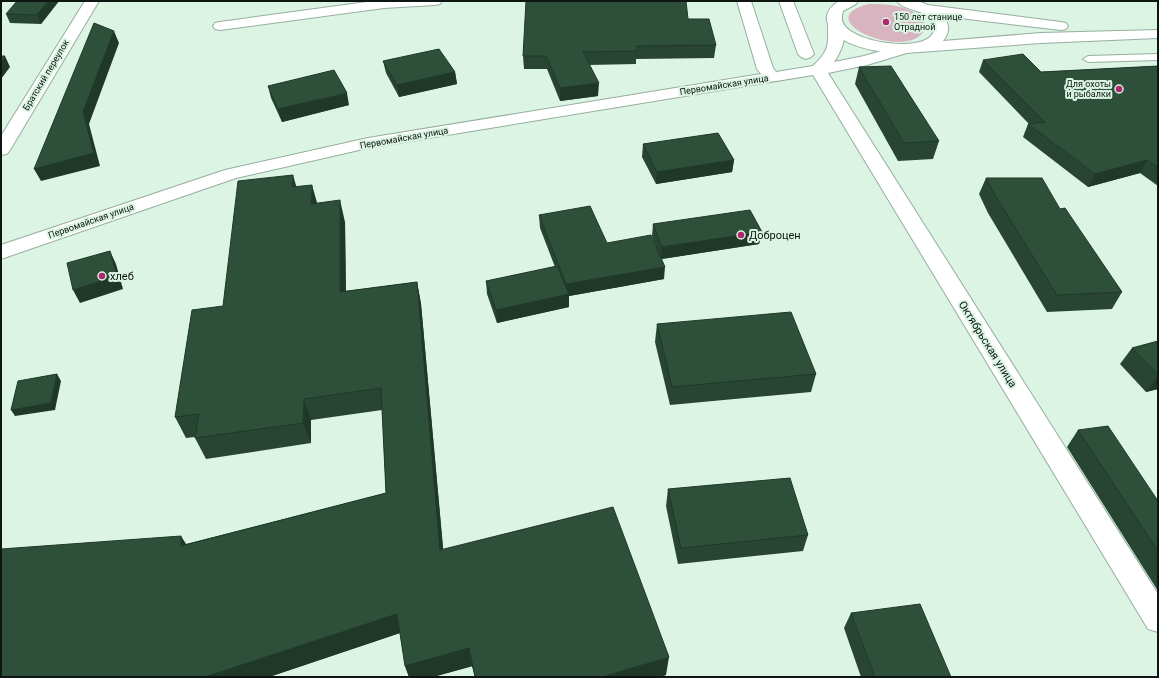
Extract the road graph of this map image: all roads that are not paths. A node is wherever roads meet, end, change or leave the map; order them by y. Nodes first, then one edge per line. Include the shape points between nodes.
1 (92, 1) edge
2 (435, 1) edge
3 (744, 1) edge
4 (786, 1) edge
5 (827, 1) edge
6 (851, 1) edge
7 (904, 1) edge
8 (924, 9) junction
9 (834, 19) junction
10 (220, 26) dead end
11 (1158, 33) edge
12 (912, 48) junction
13 (1158, 57) edge
14 (1088, 59) dead end
15 (812, 62) junction
16 (772, 77) junction
17 (1, 150) edge
18 (1, 252) edge
19 (1158, 619) edge

1 - 17 street, Братский переулок
2 - 10 street via 384,4
3 - 16 street via 765,69
4 - 15 street, Октябрьская улица
5 - 9 street
6 - 9 street via 837,8
7 - 8 street
8 - 11 street via 1032,24
8 - 12 street via 939,20 942,29 931,43
9 - 12 street via 842,32 859,41 887,48
9 - 15 street via 837,42 830,58
11 - 12 street via 1041,38
12 - 15 street, Первомайская улица via 867,60
13 - 14 lane
15 - 16 street, Первомайская улица
15 - 19 street, Октябрьская улица
16 - 18 street, Первомайская улица via 368,143 230,174

